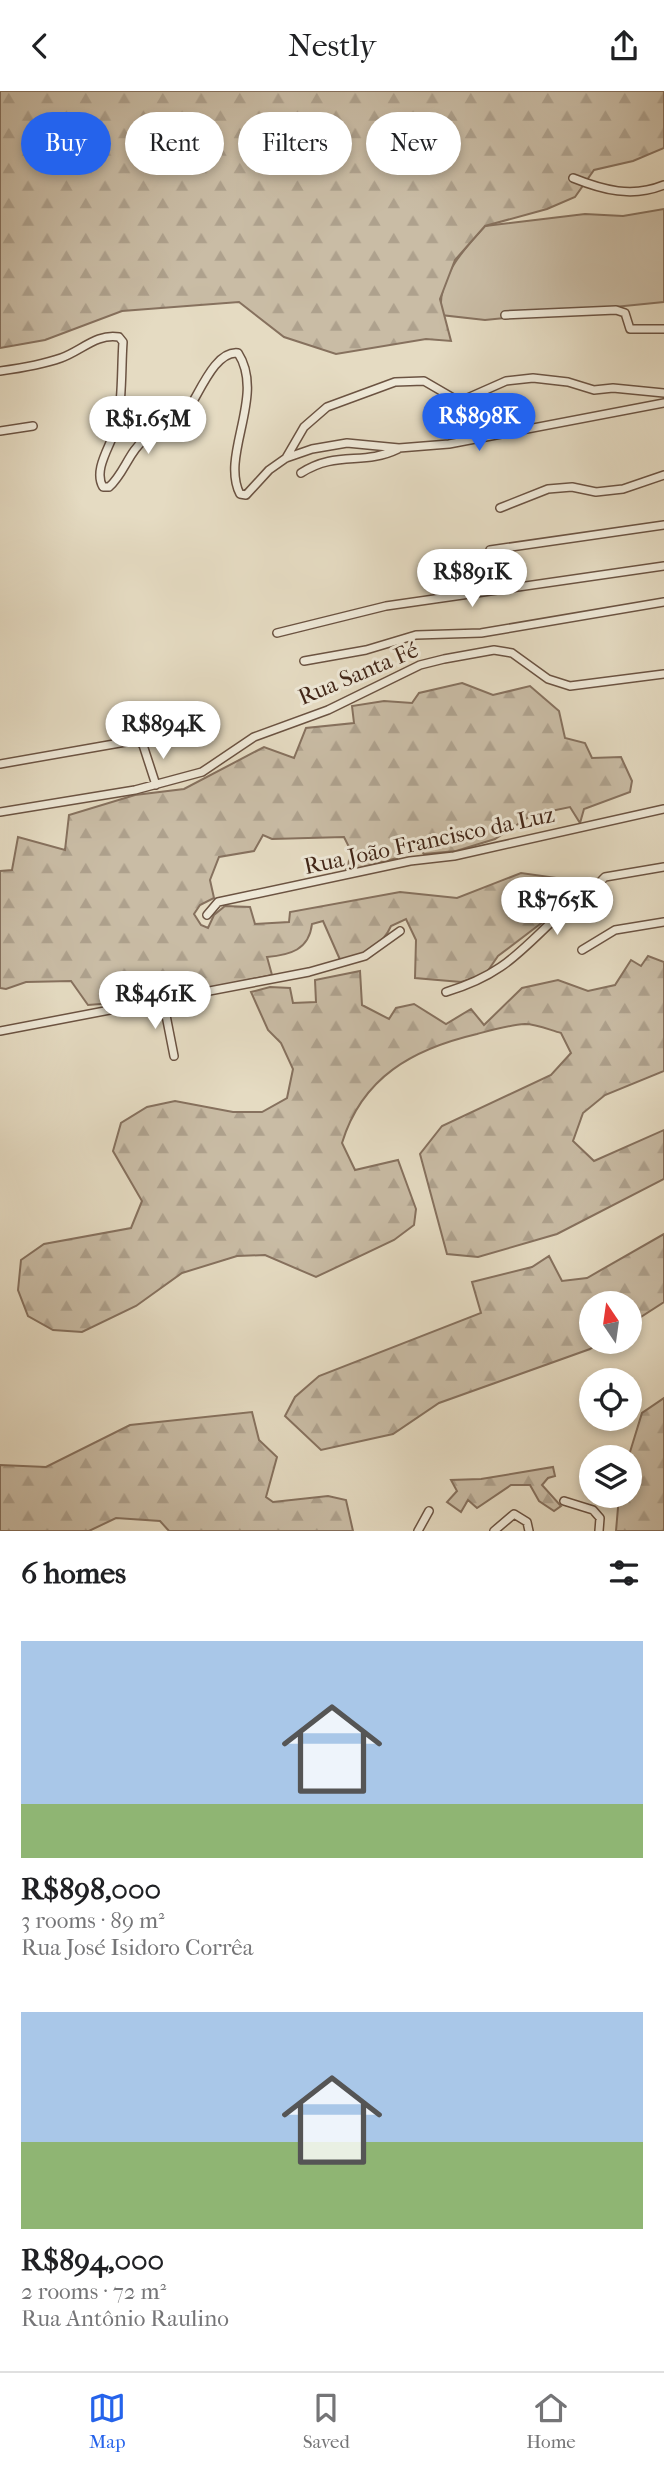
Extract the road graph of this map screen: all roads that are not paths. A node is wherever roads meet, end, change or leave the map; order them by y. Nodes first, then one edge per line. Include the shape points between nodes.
1 (573, 178) dead end
2 (664, 185) edge
3 (505, 315) dead end
4 (664, 329) edge
5 (0, 371) edge
6 (664, 393) edge
7 (664, 403) edge
8 (33, 426) dead end
9 (0, 431) edge
10 (399, 448) junction
11 (286, 458) junction
12 (301, 473) dead end
13 (664, 475) edge
14 (500, 508) dead end
15 (664, 525) edge
16 (490, 550) dead end
17 (664, 566) edge
18 (664, 602) edge
19 (277, 632) dead end
20 (304, 661) dead end
21 (664, 674) edge
22 (0, 764) edge
23 (156, 785) junction
24 (664, 809) edge
25 (0, 812) edge
26 (664, 867) edge
27 (207, 915) dead end
28 (664, 922) edge
29 (400, 931) dead end
30 (582, 950) dead end
31 (446, 992) dead end
32 (163, 1000) junction
33 (0, 1031) edge
34 (174, 1056) dead end
35 (564, 1501) dead end
36 (429, 1511) dead end
37 (418, 1531) edge
38 (494, 1531) edge
39 (529, 1531) edge
40 (599, 1531) edge

1 - 2 street via 605,191 637,192
3 - 4 street via 616,310 625,313 631,329
5 - 11 street via 33,367 111,335 119,337 123,342 117,422 99,481 108,487 145,439 182,419 224,356 238,353 244,368 246,407 235,469 240,494 252,491
6 - 11 street via 594,390 533,378 506,381 463,400 424,381 396,382 327,407 304,427
7 - 10 street via 523,431
8 - 9 street
10 - 11 street via 347,443
10 - 12 street via 377,457 330,459
13 - 14 street via 623,489 548,489
15 - 16 street
17 - 19 street via 386,606
18 - 20 street via 481,633 416,635
21 - 23 street, Rua Santa Fé via 570,686 548,679 512,653 494,650 444,659 254,737 202,772
22 - 23 street via 137,740 143,745
23 - 25 street, Rua Santa Fé
24 - 27 street, Rua João Francisco da Luz via 218,902
26 - 31 street via 605,877 589,897 566,908 496,971
28 - 30 street via 615,930
29 - 32 street via 365,956
32 - 33 street
32 - 34 street
35 - 40 street via 593,1510 600,1518
36 - 37 street
38 - 39 street via 514,1514 527,1522

